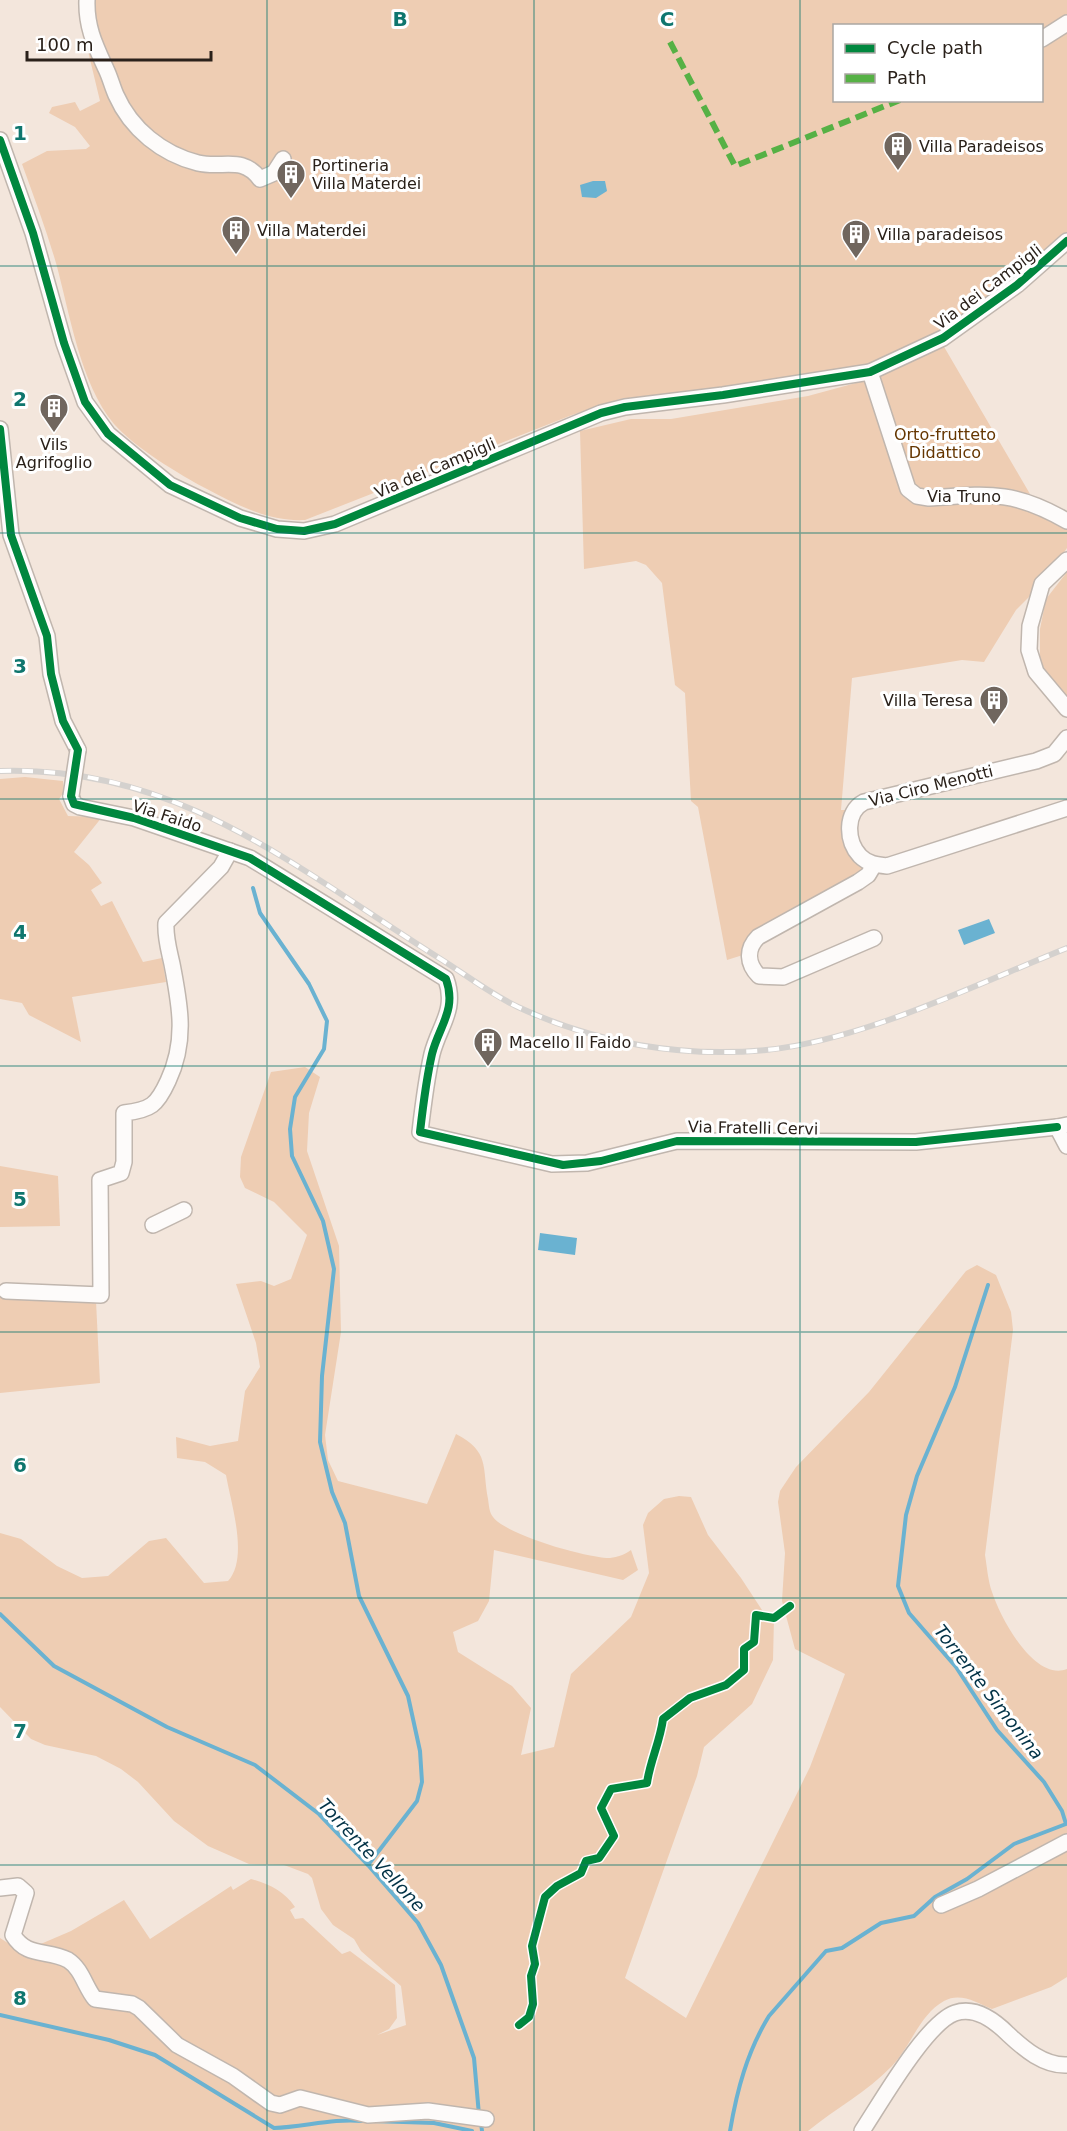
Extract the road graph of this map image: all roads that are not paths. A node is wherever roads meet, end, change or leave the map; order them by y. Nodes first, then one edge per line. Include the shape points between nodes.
1 (87, 0) edge
2 (1067, 23) edge
3 (1043, 38) edge
4 (0, 140) edge
5 (283, 159) dead end
6 (1067, 241) edge
7 (870, 372) junction
8 (0, 429) edge
9 (1067, 521) edge
10 (1067, 560) edge
11 (1067, 709) edge
12 (1067, 738) edge
13 (1067, 808) edge
14 (230, 851) junction
15 (874, 865) junction
16 (874, 938) dead end
17 (1062, 1126) edge
18 (420, 1132) joint
19 (1067, 1146) edge
20 (184, 1210) dead end
21 (153, 1225) dead end
22 (6, 1291) dead end
23 (1067, 1842) edge
24 (0, 1888) edge
25 (941, 1905) dead end
26 (1067, 2065) edge
27 (486, 2119) dead end
28 (862, 2131) edge

1 - 5 street via 86,21 94,47 125,111 140,132 169,152 199,163 243,164 260,179 274,172
2 - 3 street
4 - 7 street, Via dei Campigli via 85,402 108,434 170,485 240,518 277,529 304,531 335,524 577,422 625,407
6 - 7 street, Via dei Campigli via 1017,285 944,338
7 - 9 street, Via Truno via 908,489 917,496 1008,496
8 - 14 street, Via Faido, bridge via 11,535 47,636 51,674 63,721 78,750 71,796 74,804 134,818
10 - 11 street via 1042,584 1030,626 1029,650 1036,672
12 - 15 street, Via Ciro Menotti via 1054,754 1036,761 858,805 849,823 856,850
13 - 15 street via 887,866
14 - 18 street, Via Faido via 250,858 446,979 450,1011 434,1047 424,1087
14 - 22 street via 221,867 166,923 182,1025 179,1047 175,1067 161,1097 145,1110 124,1113 121,1173 100,1180 101,1294
15 - 16 street via 858,882 758,937 750,949 750,963 759,976 783,977
17 - 18 street, Via Fratelli Cervi via 916,1142 677,1141 601,1161 563,1165
17 - 19 street
20 - 21 street
23 - 25 street
24 - 27 street via 18,1886 26,1893 13,1935 29,1952 50,1953 69,1961 81,1973 86,1989 95,1999 139,2008 177,2045 233,2076 271,2103 300,2098 368,2115 428,2111
26 - 28 street via 1026,2051 994,2021 981,2015 954,2014 924,2040

